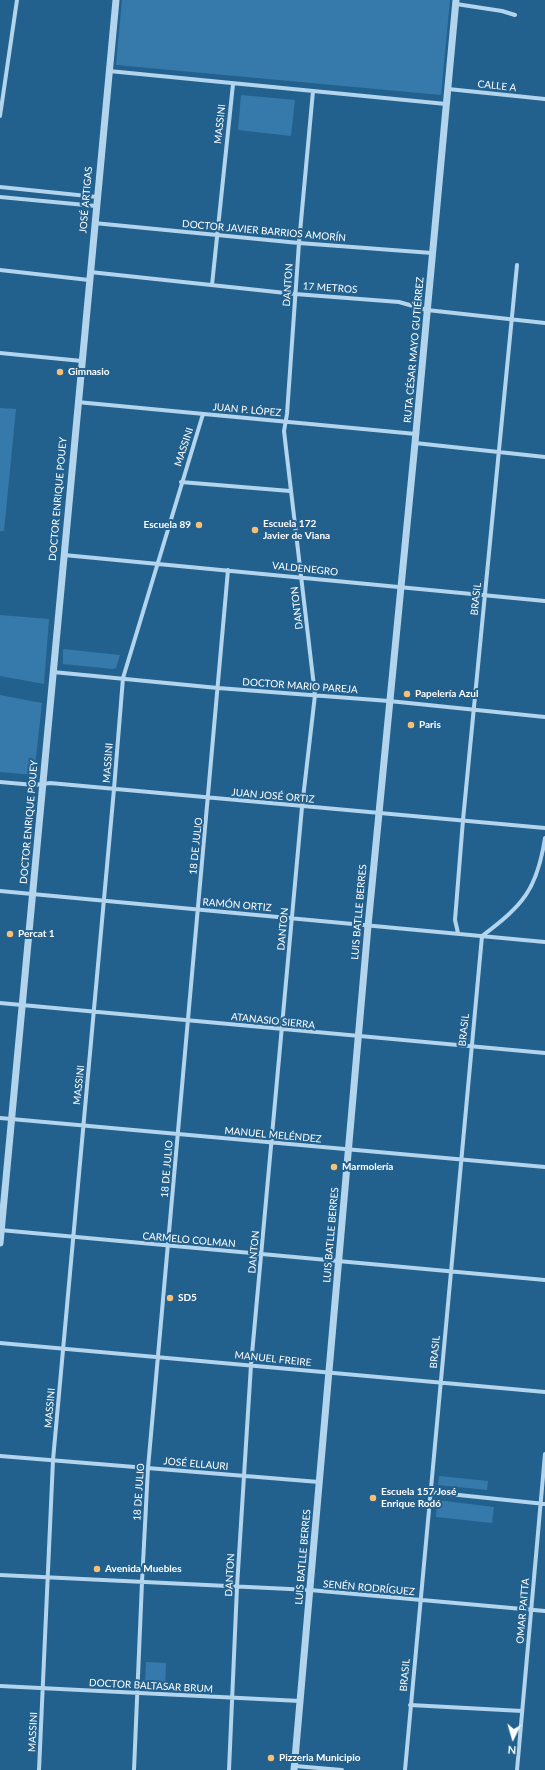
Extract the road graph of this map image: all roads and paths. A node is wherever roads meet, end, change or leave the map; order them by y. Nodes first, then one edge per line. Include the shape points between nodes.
1 (17, 0) edge
2 (116, 0) edge
3 (456, 2) edge
4 (515, 15) dead end
5 (109, 71) junction
6 (233, 84) junction
7 (448, 89) junction
8 (313, 91) junction
9 (545, 99) edge
10 (446, 104) junction
11 (0, 116) edge
12 (0, 187) edge
13 (0, 197) edge
14 (96, 197) junction
15 (96, 206) junction
16 (94, 224) junction
17 (218, 235) junction
18 (299, 243) junction
19 (432, 253) junction
20 (517, 265) dead end
21 (0, 270) edge
22 (90, 272) junction
23 (89, 280) junction
24 (212, 285) junction
25 (295, 294) junction
26 (427, 310) junction
27 (512, 319) junction
28 (545, 323) edge
29 (0, 353) edge
30 (82, 361) junction
31 (77, 402) junction
32 (203, 414) junction
33 (286, 421) junction
34 (416, 434) junction
35 (415, 443) junction
36 (500, 453) junction
37 (545, 457) edge
38 (181, 482) junction
39 (290, 491) junction
40 (63, 555) junction
41 (158, 564) junction
42 (228, 570) junction
43 (301, 577) junction
44 (401, 587) junction
45 (484, 595) junction
46 (545, 601) edge
47 (53, 672) junction
48 (123, 678) junction
49 (218, 688) junction
50 (315, 694) junction
51 (389, 701) junction
52 (473, 709) junction
53 (545, 716) edge
54 (0, 782) edge
55 (42, 784) junction
56 (114, 789) junction
57 (209, 798) junction
58 (302, 807) junction
59 (378, 813) junction
60 (462, 820) junction
61 (545, 828) edge
62 (545, 838) edge
63 (0, 891) edge
64 (32, 894) junction
65 (103, 900) junction
66 (198, 910) junction
67 (292, 918) junction
68 (368, 926) junction
69 (458, 933) junction
70 (482, 936) junction
71 (545, 942) edge
72 (0, 1003) edge
73 (21, 1005) junction
74 (94, 1012) junction
75 (188, 1020) junction
76 (282, 1030) junction
77 (358, 1037) junction
78 (471, 1046) junction
79 (545, 1053) edge
80 (0, 1118) edge
81 (11, 1119) junction
82 (83, 1124) junction
83 (178, 1134) junction
84 (272, 1142) junction
85 (348, 1150) junction
86 (461, 1159) junction
87 (545, 1167) edge
88 (0, 1230) edge
89 (74, 1237) junction
90 (0, 1243) edge
91 (168, 1246) junction
92 (262, 1254) junction
93 (339, 1260) junction
94 (450, 1271) junction
95 (545, 1280) edge
96 (0, 1343) edge
97 (62, 1348) junction
98 (158, 1357) junction
99 (251, 1365) junction
100 (329, 1373) junction
101 (440, 1382) junction
102 (545, 1392) edge
103 (545, 1454) edge
104 (0, 1456) edge
105 (53, 1460) junction
106 (148, 1468) junction
107 (243, 1476) junction
108 (320, 1482) junction
109 (430, 1492) junction
110 (543, 1504) edge
111 (0, 1575) edge
112 (48, 1578) junction
113 (142, 1582) junction
114 (237, 1587) junction
115 (310, 1590) junction
116 (420, 1600) junction
117 (531, 1610) junction
118 (545, 1611) edge
119 (0, 1686) edge
120 (43, 1689) junction
121 (137, 1694) junction
122 (233, 1698) junction
123 (300, 1701) junction
124 (410, 1705) junction
125 (522, 1711) junction
126 (295, 1768) edge
127 (39, 1770) edge
128 (134, 1770) edge
129 (229, 1770) edge
130 (342, 1770) edge
131 (405, 1770) edge
132 (517, 1770) edge

1 - 11 street
2 - 5 street, JOSÉ ARTIGAS
3 - 4 street
3 - 7 street, RUTA CÉSAR MAYO GUTIÉRREZ
5 - 6 street
5 - 14 street, JOSÉ ARTIGAS
6 - 8 street
6 - 17 street, MASSINI
7 - 9 street, CALLE A
7 - 10 street, RUTA CÉSAR MAYO GUTIÉRREZ
8 - 10 street
8 - 18 street, DANTON
10 - 19 street, RUTA CÉSAR MAYO GUTIÉRREZ
12 - 14 street
13 - 15 street
14 - 15 street, JOSÉ ARTIGAS
15 - 16 street, JOSÉ ARTIGAS
16 - 17 street, DOCTOR JAVIER BARRIOS AMORÍN
16 - 22 street, JOSÉ ARTIGAS
17 - 18 street, DOCTOR JAVIER BARRIOS AMORÍN
17 - 24 street, MASSINI
18 - 19 street, DOCTOR JAVIER BARRIOS AMORÍN
18 - 25 street, DANTON
19 - 26 street, RUTA CÉSAR MAYO GUTIÉRREZ
20 - 27 street, BRASIL
21 - 23 street
22 - 23 street, JOSÉ ARTIGAS
22 - 24 street, 17 METROS
23 - 30 street, JOSÉ ARTIGAS
24 - 25 street, 17 METROS
25 - 26 street, 17 METROS via 399,302
25 - 33 street, DANTON
26 - 27 street, 17 METROS
26 - 34 street, RUTA CÉSAR MAYO GUTIÉRREZ
27 - 28 street, 17 METROS
27 - 36 street, BRASIL
29 - 30 street
30 - 31 street, JOSÉ ARTIGAS
31 - 32 street, JUAN P. LÓPEZ
31 - 40 street, DOCTOR ENRIQUE POUEY
32 - 33 street, JUAN P. LÓPEZ
32 - 38 street, MASSINI
33 - 34 street, JUAN P. LÓPEZ
33 - 39 street, DANTON via 284,432
34 - 35 street, RUTA CÉSAR MAYO GUTIÉRREZ
35 - 36 street
35 - 44 street, RUTA CÉSAR MAYO GUTIÉRREZ
36 - 37 street
36 - 45 street, BRASIL
38 - 39 street
38 - 41 street, MASSINI
39 - 43 street, DANTON
40 - 41 street, VALDENEGRO
40 - 47 street, DOCTOR ENRIQUE POUEY
41 - 42 street, VALDENEGRO
41 - 48 street, MASSINI
42 - 43 street, VALDENEGRO
42 - 49 street, 18 DE JULIO
43 - 44 street, VALDENEGRO
43 - 50 street, DANTON
44 - 45 street, VALDENEGRO
44 - 51 street, RUTA CÉSAR MAYO GUTIÉRREZ
45 - 46 street, VALDENEGRO
45 - 52 street, BRASIL
47 - 48 street, DOCTOR MARIO PAREJA
47 - 55 street, DOCTOR ENRIQUE POUEY
48 - 49 street, DOCTOR MARIO PAREJA
48 - 56 street, MASSINI
49 - 50 street, DOCTOR MARIO PAREJA
49 - 57 street, 18 DE JULIO
50 - 51 street, DOCTOR MARIO PAREJA
50 - 58 street, DANTON
51 - 52 street, DOCTOR MARIO PAREJA
51 - 59 street, LUIS BATLLE BERRES
52 - 53 street, DOCTOR MARIO PAREJA
52 - 60 street, BRASIL
54 - 55 street, JUAN JOSÉ ORTIZ
55 - 56 street, JUAN JOSÉ ORTIZ
55 - 64 street, DOCTOR ENRIQUE POUEY
56 - 57 street, JUAN JOSÉ ORTIZ
56 - 65 street, MASSINI
57 - 58 street, JUAN JOSÉ ORTIZ
57 - 66 street, 18 DE JULIO
58 - 59 street, JUAN JOSÉ ORTIZ
58 - 67 street, DANTON
59 - 60 street, JUAN JOSÉ ORTIZ
59 - 68 street, LUIS BATLLE BERRES
60 - 61 street, JUAN JOSÉ ORTIZ
60 - 69 street, BRASIL via 455,920
62 - 70 street via 542,856 529,892 509,914
63 - 64 street, RAMÓN ORTIZ
64 - 65 street, RAMÓN ORTIZ
64 - 73 street, DOCTOR ENRIQUE POUEY
65 - 66 street, RAMÓN ORTIZ
65 - 74 street, MASSINI
66 - 67 street, RAMÓN ORTIZ
66 - 75 street, 18 DE JULIO
67 - 68 street, RAMÓN ORTIZ
67 - 76 street, DANTON
68 - 69 street, RAMÓN ORTIZ
68 - 77 street, LUIS BATLLE BERRES
69 - 70 street, RAMÓN ORTIZ
70 - 71 street, RAMÓN ORTIZ
70 - 78 street, BRASIL
72 - 73 street, ATANASIO SIERRA
73 - 74 street, ATANASIO SIERRA
73 - 81 street, DOCTOR ENRIQUE POUEY
74 - 75 street, ATANASIO SIERRA
74 - 82 street, MASSINI
75 - 76 street, ATANASIO SIERRA
75 - 83 street, 18 DE JULIO
76 - 77 street, ATANASIO SIERRA
76 - 84 street, DANTON
77 - 78 street, ATANASIO SIERRA
77 - 85 street, LUIS BATLLE BERRES
78 - 79 street, ATANASIO SIERRA
78 - 86 street, BRASIL
80 - 81 street, MANUEL MELÉNDEZ
81 - 82 street, MANUEL MELÉNDEZ
81 - 88 street, DOCTOR ENRIQUE POUEY
82 - 83 street, MANUEL MELÉNDEZ
82 - 89 street, MASSINI
83 - 84 street, MANUEL MELÉNDEZ
83 - 91 street, 18 DE JULIO
84 - 85 street, MANUEL MELÉNDEZ
84 - 92 street, DANTON
85 - 86 street, MANUEL MELÉNDEZ
85 - 93 street, LUIS BATLLE BERRES
86 - 87 street, MANUEL MELÉNDEZ
86 - 94 street, BRASIL
88 - 89 street, CARMELO COLMAN
88 - 90 street, DOCTOR ENRIQUE POUEY
89 - 91 street, CARMELO COLMAN
89 - 97 street, MASSINI
91 - 92 street, CARMELO COLMAN
91 - 98 street, 18 DE JULIO
92 - 93 street, CARMELO COLMAN
92 - 99 street, DANTON
93 - 94 street, CARMELO COLMAN
93 - 100 street, LUIS BATLLE BERRES
94 - 95 street, CARMELO COLMAN
94 - 101 street, BRASIL
96 - 97 street, MANUEL FREIRE
97 - 98 street, MANUEL FREIRE
97 - 105 street, MASSINI
98 - 99 street, MANUEL FREIRE
98 - 106 street, 18 DE JULIO
99 - 100 street, MANUEL FREIRE
99 - 107 street, DANTON
100 - 101 street, MANUEL FREIRE
100 - 108 street, LUIS BATLLE BERRES
101 - 102 street, MANUEL FREIRE
101 - 109 street, BRASIL
103 - 110 street, OMAR PAITTA
104 - 105 street, JOSÉ ELLAURI
105 - 106 street, JOSÉ ELLAURI
105 - 112 street, MASSINI
106 - 107 street, JOSÉ ELLAURI
106 - 113 street, 18 DE JULIO
107 - 108 street, JOSÉ ELLAURI
107 - 114 street, DANTON
108 - 115 street, LUIS BATLLE BERRES
109 - 110 street
109 - 116 street, BRASIL
110 - 117 street, OMAR PAITTA
111 - 112 street, SENÉN RODRÍGUEZ
112 - 113 street, SENÉN RODRÍGUEZ
112 - 120 street, MASSINI
113 - 114 street, SENÉN RODRÍGUEZ
113 - 121 street, 18 DE JULIO
114 - 115 street, SENÉN RODRÍGUEZ
114 - 122 street, DANTON
115 - 116 street, SENÉN RODRÍGUEZ
115 - 123 street, LUIS BATLLE BERRES
116 - 117 street, SENÉN RODRÍGUEZ
116 - 124 street, BRASIL
117 - 118 street, SENÉN RODRÍGUEZ
117 - 125 street, OMAR PAITTA
119 - 120 street, DOCTOR BALTASAR BRUM
120 - 121 street, DOCTOR BALTASAR BRUM
120 - 127 street, MASSINI
121 - 122 street, DOCTOR BALTASAR BRUM
121 - 128 street, 18 DE JULIO
122 - 123 street, DOCTOR BALTASAR BRUM
122 - 129 street, DANTON
123 - 126 street, LUIS BATLLE BERRES
124 - 125 street
124 - 131 street, BRASIL
125 - 132 street, OMAR PAITTA
126 - 130 street

